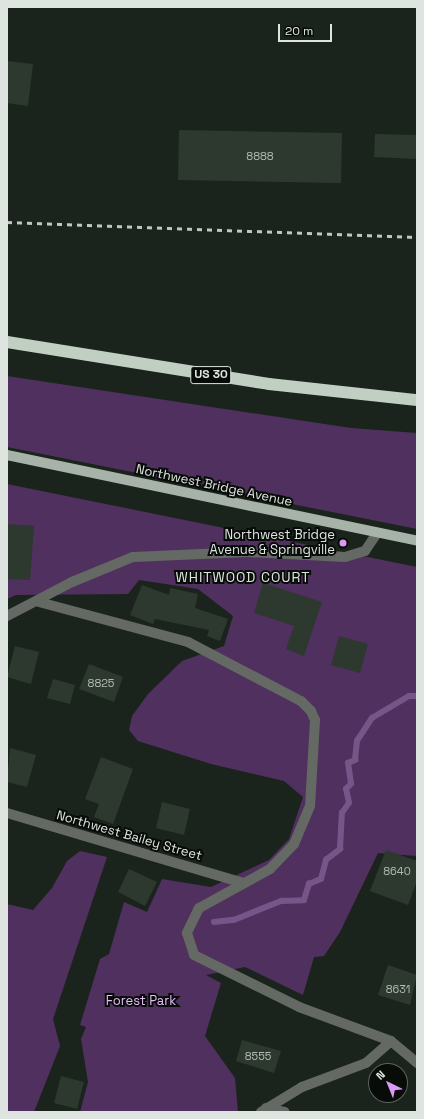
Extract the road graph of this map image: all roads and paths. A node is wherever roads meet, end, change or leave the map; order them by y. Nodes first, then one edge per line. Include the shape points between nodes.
1 (7, 342) edge
2 (417, 400) edge
3 (7, 455) edge
4 (377, 533) junction
5 (417, 541) edge
6 (39, 602) junction
7 (7, 616) edge
8 (7, 813) edge
9 (244, 883) junction
10 (391, 1042) junction
11 (417, 1063) edge
12 (264, 1110) edge
13 (285, 1112) edge

1 - 2 highway, US 30 via 269,384
3 - 4 main road, Northwest Bridge Avenue
4 - 5 main road, Northwest Bridge Avenue
4 - 6 street via 365,551 345,557 246,552 133,557 72,582
6 - 7 street
6 - 9 street via 188,642 301,701 311,711 315,720 310,806 294,844 270,869
8 - 9 street, Northwest Bailey Street
9 - 10 street via 199,908 187,933 194,955 299,1007
10 - 11 street
10 - 12 street via 366,1062 302,1087
12 - 13 street

